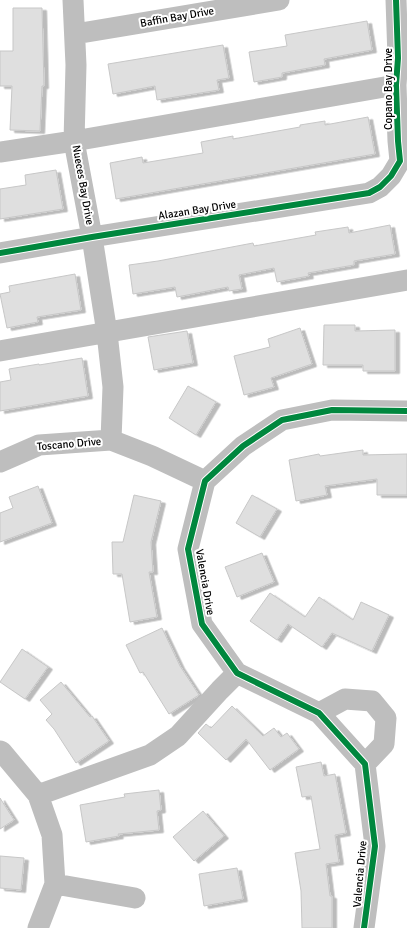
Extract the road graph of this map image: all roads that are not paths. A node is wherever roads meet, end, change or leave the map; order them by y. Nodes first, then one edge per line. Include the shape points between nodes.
1 (73, 0) edge
2 (279, 0) edge
3 (396, 0) edge
4 (75, 34) junction
5 (402, 58) edge
6 (396, 85) junction
7 (74, 141) junction
8 (0, 152) edge
9 (391, 176) joint
10 (92, 237) junction
11 (0, 253) edge
12 (407, 280) edge
13 (107, 333) junction
14 (0, 351) edge
15 (407, 411) edge
16 (112, 440) junction
17 (0, 462) edge
18 (205, 481) junction
19 (238, 674) junction
20 (319, 713) junction
21 (0, 752) edge
22 (365, 764) junction
23 (38, 795) junction
24 (55, 884) junction
25 (135, 898) dead end
26 (38, 928) edge
27 (364, 928) edge

1 - 4 street, Nueces Bay Drive
2 - 4 street, Baffin Bay Drive
3 - 5 street, Copano Bay Drive
4 - 7 street, Nueces Bay Drive
5 - 6 street, Copano Bay Drive
6 - 7 street
6 - 9 street, Copano Bay Drive via 400,161
7 - 8 street
7 - 10 street, Nueces Bay Drive
9 - 10 street, Alazan Bay Drive via 369,193
10 - 11 street, Alazan Bay Drive
10 - 13 street, Nueces Bay Drive
12 - 13 street
13 - 14 street
13 - 16 street, Nueces Bay Drive via 113,388
15 - 18 street via 332,410 282,420 244,446
16 - 17 street, Toscano Drive via 39,445
16 - 18 street, Toscano Drive
18 - 19 street, Valencia Drive via 188,550 202,624
19 - 20 street, Valencia Drive
19 - 23 street via 178,736 150,755
20 - 22 street, Valencia Drive
20 - 22 street via 345,699 372,701 386,718 384,744
21 - 23 street
22 - 27 street, Valencia Drive via 375,846
23 - 24 street via 52,835
24 - 25 street
24 - 26 street

